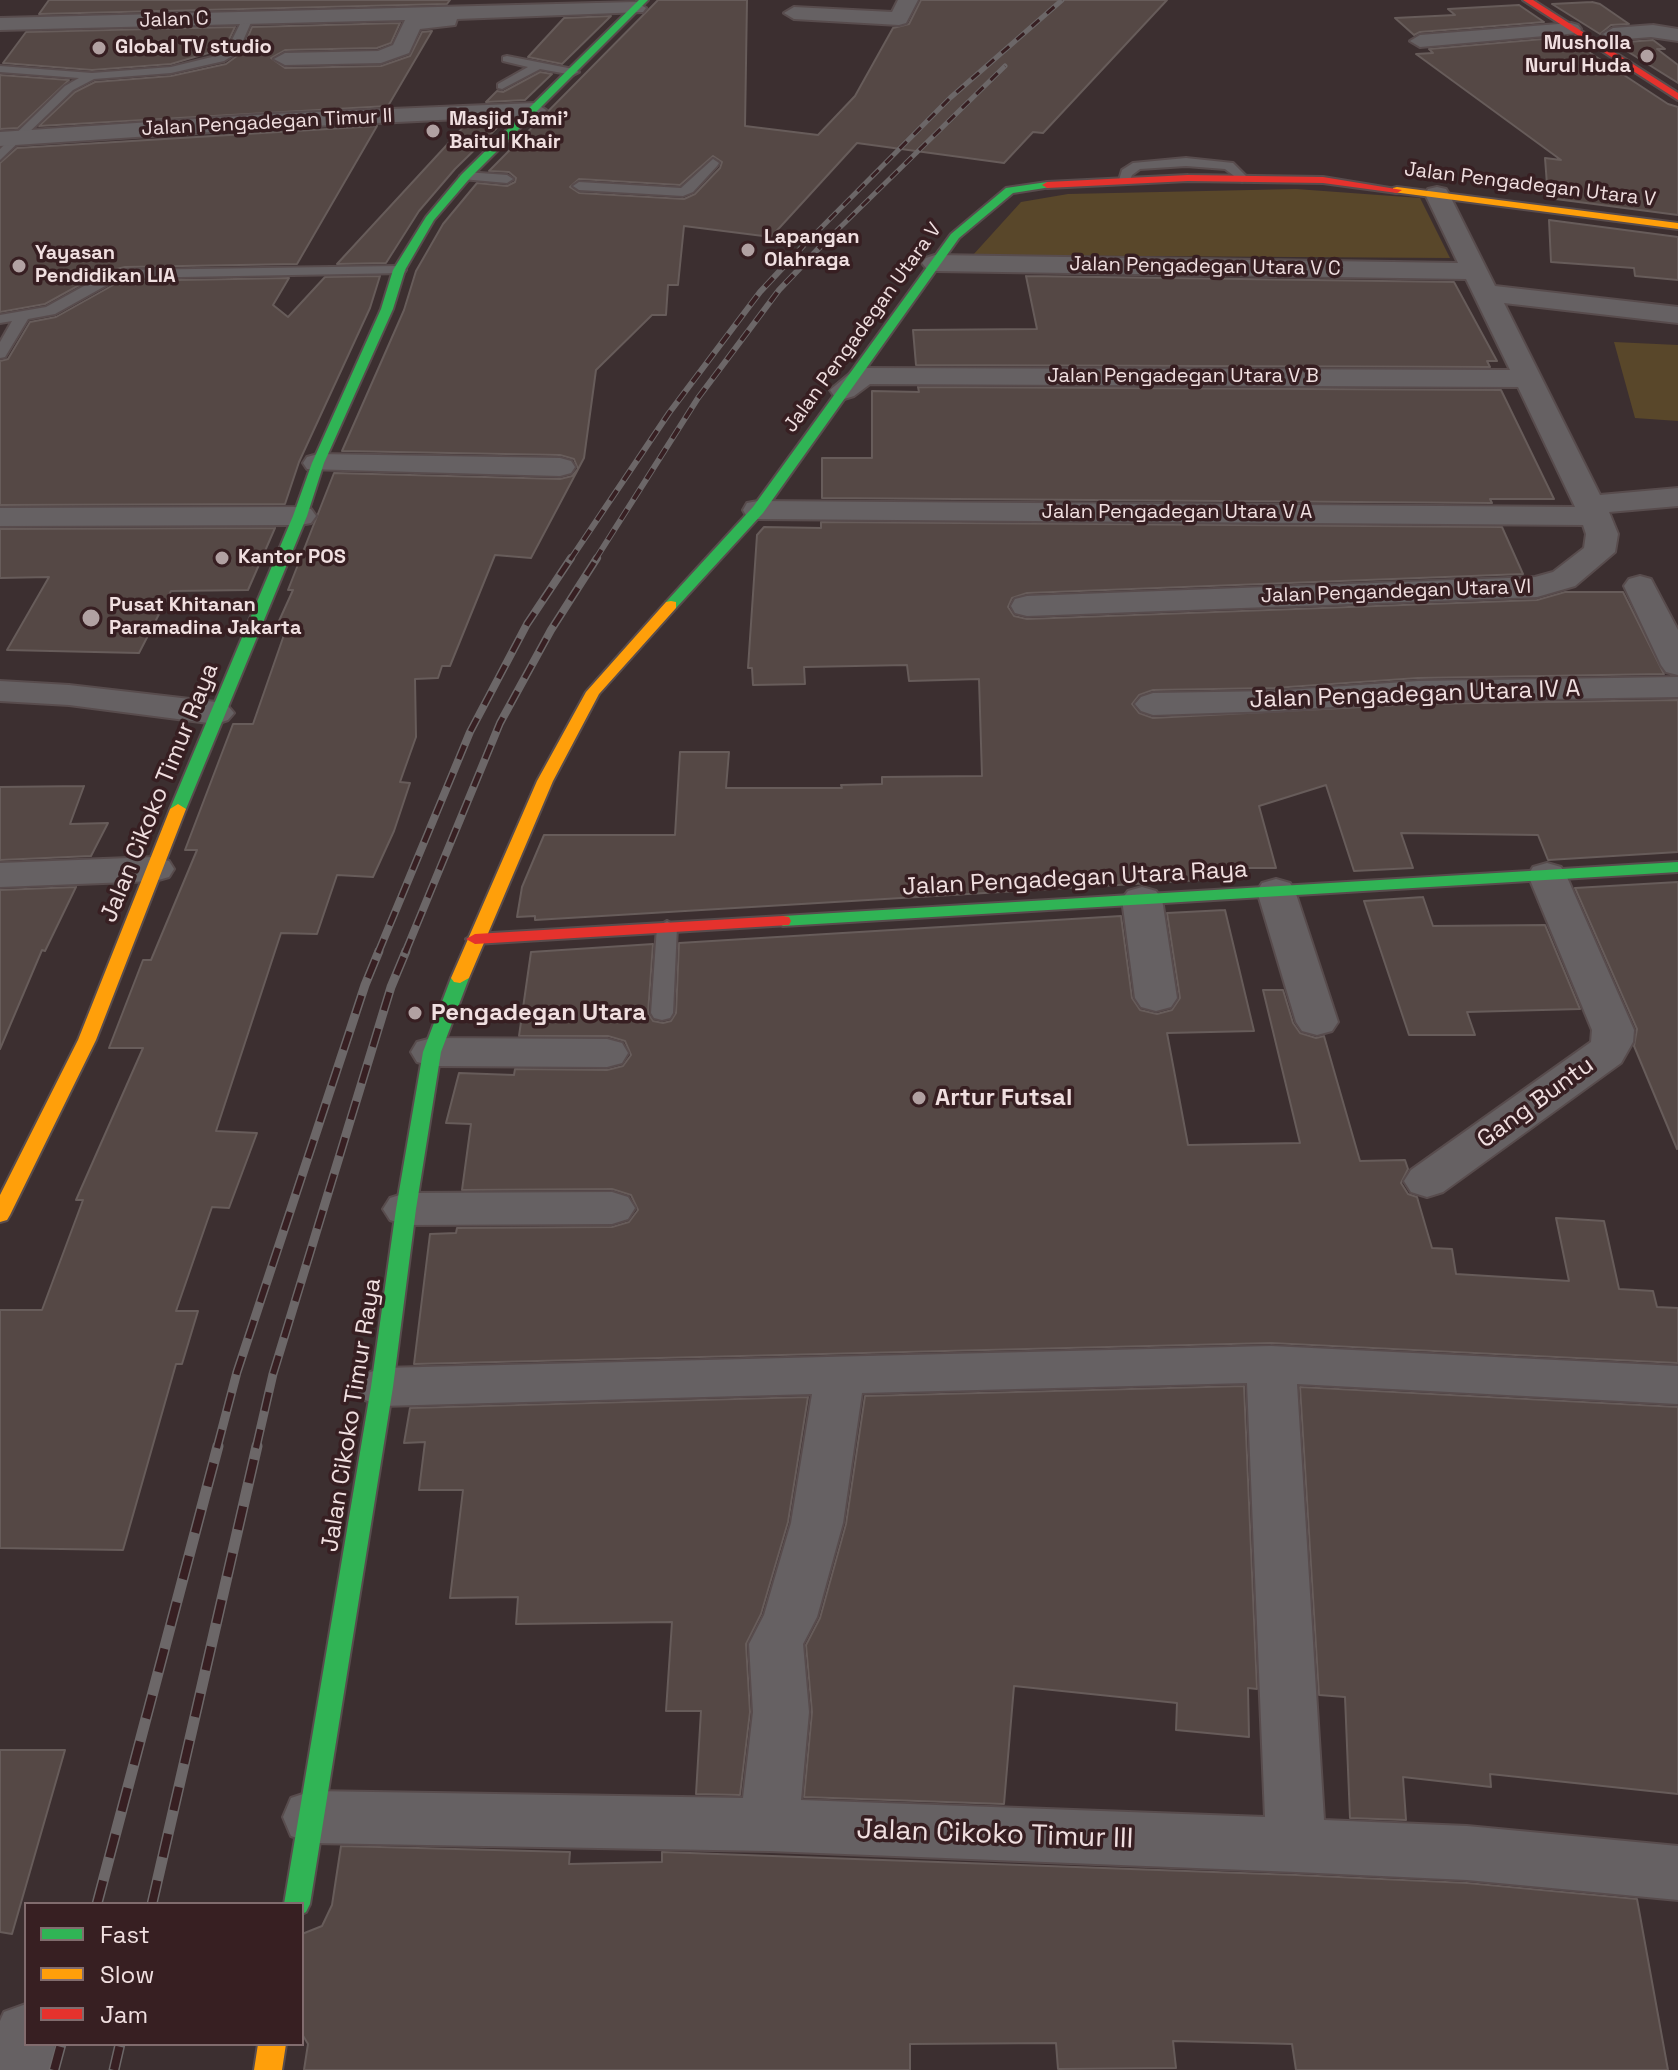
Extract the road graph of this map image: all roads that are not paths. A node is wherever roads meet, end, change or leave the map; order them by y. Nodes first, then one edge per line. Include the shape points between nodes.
1 (23, 0) edge
2 (908, 0) edge
3 (1527, 0) edge
4 (640, 4) edge
5 (794, 13) dead end
6 (462, 16) junction
7 (248, 18) junction
8 (3, 24) edge
9 (1571, 29) junction
10 (1613, 34) dead end
11 (1678, 35) edge
12 (1420, 41) dead end
13 (443, 44) dead end
14 (285, 59) dead end
15 (507, 59) dead end
16 (539, 65) junction
17 (0, 69) edge
18 (573, 72) junction
19 (92, 76) junction
20 (502, 86) dead end
21 (1678, 97) edge
22 (535, 110) junction
23 (9, 138) edge
24 (0, 156) edge
25 (713, 163) dead end
26 (466, 176) junction
27 (507, 179) dead end
28 (579, 186) dead end
29 (1437, 194) junction
30 (1678, 226) edge
31 (935, 263) junction
32 (399, 270) junction
33 (1481, 282) junction
34 (1678, 315) edge
35 (21, 318) junction
36 (0, 319) edge
37 (0, 354) edge
38 (1527, 379) junction
39 (844, 390) junction
40 (318, 463) junction
41 (560, 467) dead end
42 (1678, 497) edge
43 (758, 510) junction
44 (1592, 510) junction
45 (300, 516) junction
46 (0, 517) edge
47 (1640, 586) dead end
48 (1027, 606) dead end
49 (1678, 665) edge
50 (1678, 687) edge
51 (0, 691) edge
52 (1153, 704) dead end
53 (216, 713) junction
54 (1678, 867) edge
55 (155, 869) junction
56 (0, 875) edge
57 (1547, 875) junction
58 (1276, 891) junction
59 (1142, 899) junction
60 (667, 927) junction
61 (475, 939) junction
62 (1156, 998) dead end
63 (662, 1013) dead end
64 (1317, 1022) dead end
65 (432, 1052) junction
66 (607, 1053) dead end
67 (1427, 1181) dead end
68 (612, 1208) dead end
69 (406, 1209) junction
70 (0, 1215) edge
71 (1271, 1364) junction
72 (840, 1375) junction
73 (1678, 1385) edge
74 (382, 1387) junction
75 (312, 1817) junction
76 (769, 1825) junction
77 (1296, 1845) junction
78 (1678, 1873) edge
79 (297, 1902) edge
80 (24, 2043) edge
81 (272, 2046) edge
82 (18, 2070) edge
83 (268, 2070) edge

1 - 8 street
2 - 5 street via 899,19
3 - 9 street
4 - 6 street, Jalan C
4 - 18 street, Jalan Cikoko Timur Raya
6 - 7 street, Jalan C
6 - 13 street
6 - 14 street via 415,23 402,49 381,57
7 - 8 street, Jalan C
7 - 19 lane via 232,52 207,64
9 - 12 street
9 - 21 street
10 - 11 street
15 - 16 lane
16 - 18 lane
16 - 20 lane
17 - 19 lane
18 - 22 street, Jalan Cikoko Timur Raya
19 - 23 lane
22 - 23 street, Jalan Pengadegan Timur II
22 - 26 street, Jalan Cikoko Timur Raya
23 - 24 lane
25 - 28 lane via 683,192
26 - 27 lane
26 - 32 street, Jalan Cikoko Timur Raya via 430,219
29 - 30 street, Jalan Pengadegan Utara V
29 - 31 street, Jalan Pengadegan Utara V via 1323,180 1242,178 1031,185 1010,190 955,236
29 - 33 street, Jalan Pengandegan Utara VI
31 - 33 street, Jalan Pengadegan Utara V C
31 - 39 street, Jalan Pengadegan Utara V
32 - 35 lane via 126,274 50,311
32 - 40 street, Jalan Cikoko Timur Raya via 387,309
33 - 34 street, Jalan Pengadegan Utara V C
33 - 38 street, Jalan Pengandegan Utara VI
35 - 36 lane
35 - 37 lane
38 - 39 street, Jalan Pengadegan Utara V B via 864,376
38 - 44 street, Jalan Pengandegan Utara VI
39 - 43 street, Jalan Pengadegan Utara V
40 - 41 street
40 - 45 street, Jalan Cikoko Timur Raya
42 - 44 street, Jalan Pengadegan Utara V A
43 - 44 street, Jalan Pengadegan Utara V A
43 - 61 street, Jalan Pengadegan Utara V via 593,692 545,781
44 - 48 street, Jalan Pengandegan Utara VI via 1602,534 1599,552 1564,579 1537,587
45 - 46 street
45 - 53 street, Jalan Cikoko Timur Raya
47 - 49 street
50 - 52 street, Jalan Pengadegan Utara IV A via 1418,691
51 - 53 street
53 - 55 street, Jalan Cikoko Timur Raya
54 - 57 street, Jalan Pengadegan Utara Raya
55 - 56 street
55 - 70 street, Jalan Cikoko Timur Raya via 87,1040
57 - 58 street, Jalan Pengadegan Utara Raya
57 - 67 street, Gang Buntu via 1613,1030 1612,1042 1606,1053
58 - 59 street, Jalan Pengadegan Utara Raya
58 - 64 street
59 - 60 street, Jalan Pengadegan Utara Raya
59 - 62 street
60 - 61 street, Jalan Pengadegan Utara Raya
60 - 63 lane
61 - 65 street, Jalan Cikoko Timur Raya
65 - 66 street
65 - 69 street, Jalan Cikoko Timur Raya
68 - 69 street
69 - 74 street, Jalan Cikoko Timur Raya
71 - 72 street
71 - 73 street
71 - 77 street
72 - 74 street
72 - 76 street via 817,1523 790,1617 776,1644 781,1712
74 - 75 street, Jalan Cikoko Timur Raya
75 - 76 street, Jalan Cikoko Timur III
75 - 79 street, Jalan Cikoko Timur Raya
76 - 77 street, Jalan Cikoko Timur III
77 - 78 street, Jalan Cikoko Timur III via 1467,1853
80 - 82 street
81 - 83 street

